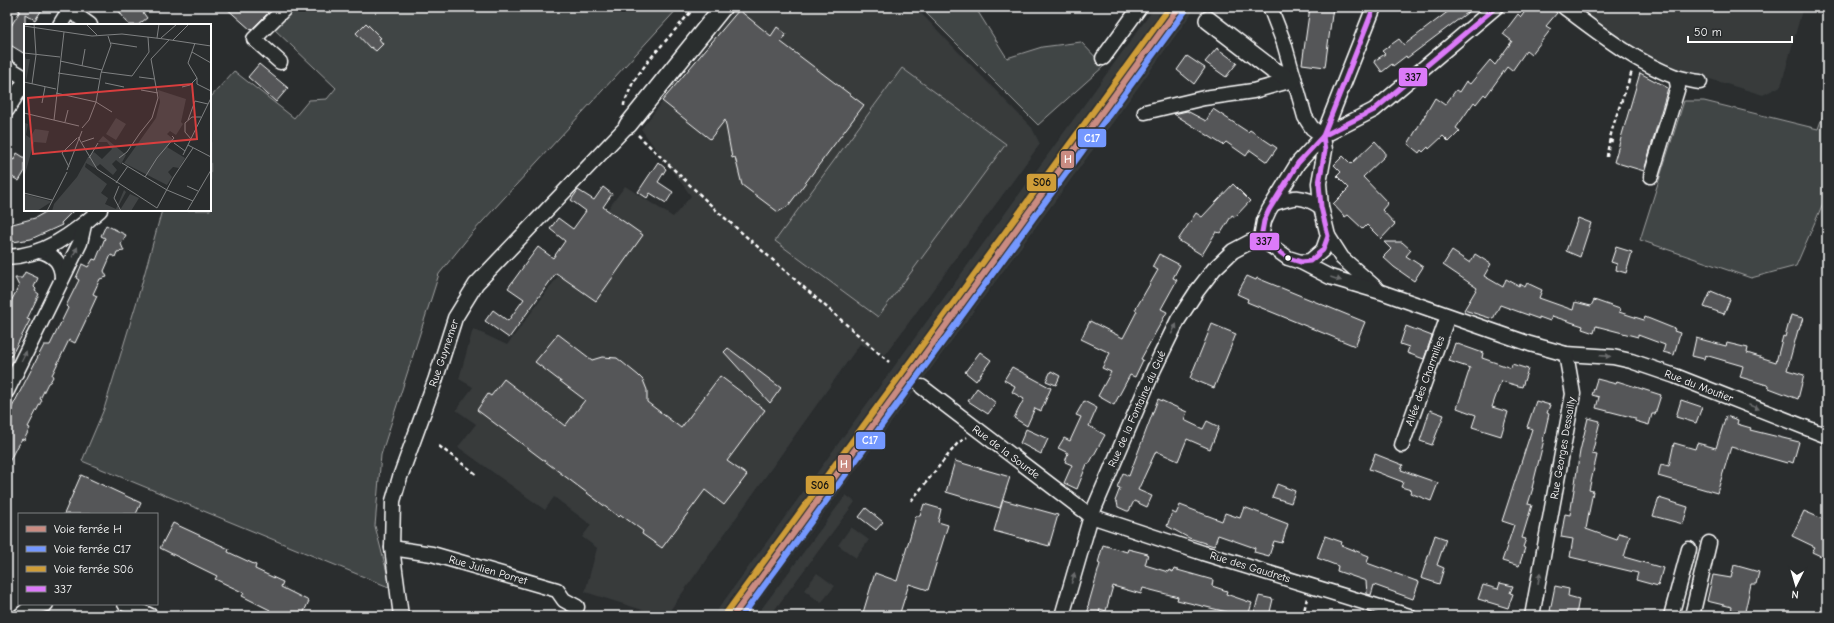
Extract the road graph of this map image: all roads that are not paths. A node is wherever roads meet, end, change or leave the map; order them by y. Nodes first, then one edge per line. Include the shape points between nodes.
1 (286, 7) edge
2 (723, 7) edge
3 (1140, 7) edge
4 (1270, 7) edge
5 (1374, 7) edge
6 (1496, 7) edge
7 (1564, 7) edge
8 (70, 8) edge
9 (1208, 20) dead end
10 (61, 24) edge
11 (89, 24) edge
12 (1103, 58) dead end
13 (280, 62) dead end
14 (7, 67) edge
15 (1676, 77) junction
16 (24, 78) edge
17 (1293, 80) junction
18 (24, 81) edge
19 (1700, 82) dead end
20 (7, 110) edge
21 (1145, 112) dead end
22 (628, 125) joint
23 (1323, 136) junction
24 (1651, 176) dead end
25 (1275, 203) junction
26 (1321, 208) junction
27 (99, 211) edge
28 (84, 225) junction
29 (1328, 236) junction
30 (1264, 241) junction
31 (39, 251) junction
32 (7, 256) edge
33 (1301, 262) junction
34 (62, 278) junction
35 (1381, 292) junction
36 (1448, 316) junction
37 (1566, 354) junction
38 (922, 387) dead end
39 (7, 391) edge
40 (1827, 436) edge
41 (1402, 446) dead end
42 (1091, 516) junction
43 (1709, 543) dead end
44 (392, 548) junction
45 (1689, 550) dead end
46 (42, 605) edge
47 (127, 605) edge
48 (577, 606) dead end
49 (20, 616) edge
50 (151, 616) edge
51 (401, 616) edge
52 (1062, 616) edge
53 (1409, 616) edge
54 (1532, 616) edge
55 (1672, 616) edge
56 (1692, 616) edge

1 - 13 street via 254,39
2 - 22 main road
3 - 12 street
4 - 17 street via 1284,43
5 - 23 street
6 - 23 street via 1374,110
7 - 15 street via 1636,57
8 - 10 street
8 - 11 street
9 - 17 main road via 1273,70
14 - 16 street
15 - 19 street
15 - 24 street via 1678,87
17 - 21 street via 1253,91 1204,98
17 - 23 street via 1305,117 1312,128
18 - 20 street
22 - 44 street, Rue Guynemer via 476,284 455,318 400,477
23 - 25 street via 1298,163
23 - 26 street via 1325,150 1319,183
25 - 26 street via 1291,197 1301,197 1311,200
25 - 30 street via 1268,210 1264,221
26 - 29 street
27 - 28 street
28 - 31 street
34 -> 28 street via 80,244
29 - 33 street via 1323,250 1310,261
29 - 35 street via 1342,258
30 - 33 street via 1288,258
42 -> 30 street, Rue de la Fontaine du Gué via 1154,369 1178,320 1214,269 1233,251 1250,242
31 - 32 street
31 - 34 street via 49,254 57,261
33 -> 35 street via 1330,277
39 -> 34 street
35 - 36 street
36 - 37 street
36 - 41 street, Allée des Charmilles
37 -> 40 street, Rue du Moutier via 1613,357 1631,362 1674,376
54 -> 37 street, Rue Georges Dessailly via 1573,394
38 - 42 street, Rue de la Sourde
52 -> 42 street, Rue de la Fontaine du Gué
42 - 53 street, Rue des Gaudrets
43 - 56 street
44 - 48 street, Rue Julien Porret via 432,554 557,590 564,600
44 - 51 street, Rue Guynemer
45 - 55 street
46 - 49 street via 28,609
47 - 50 street

